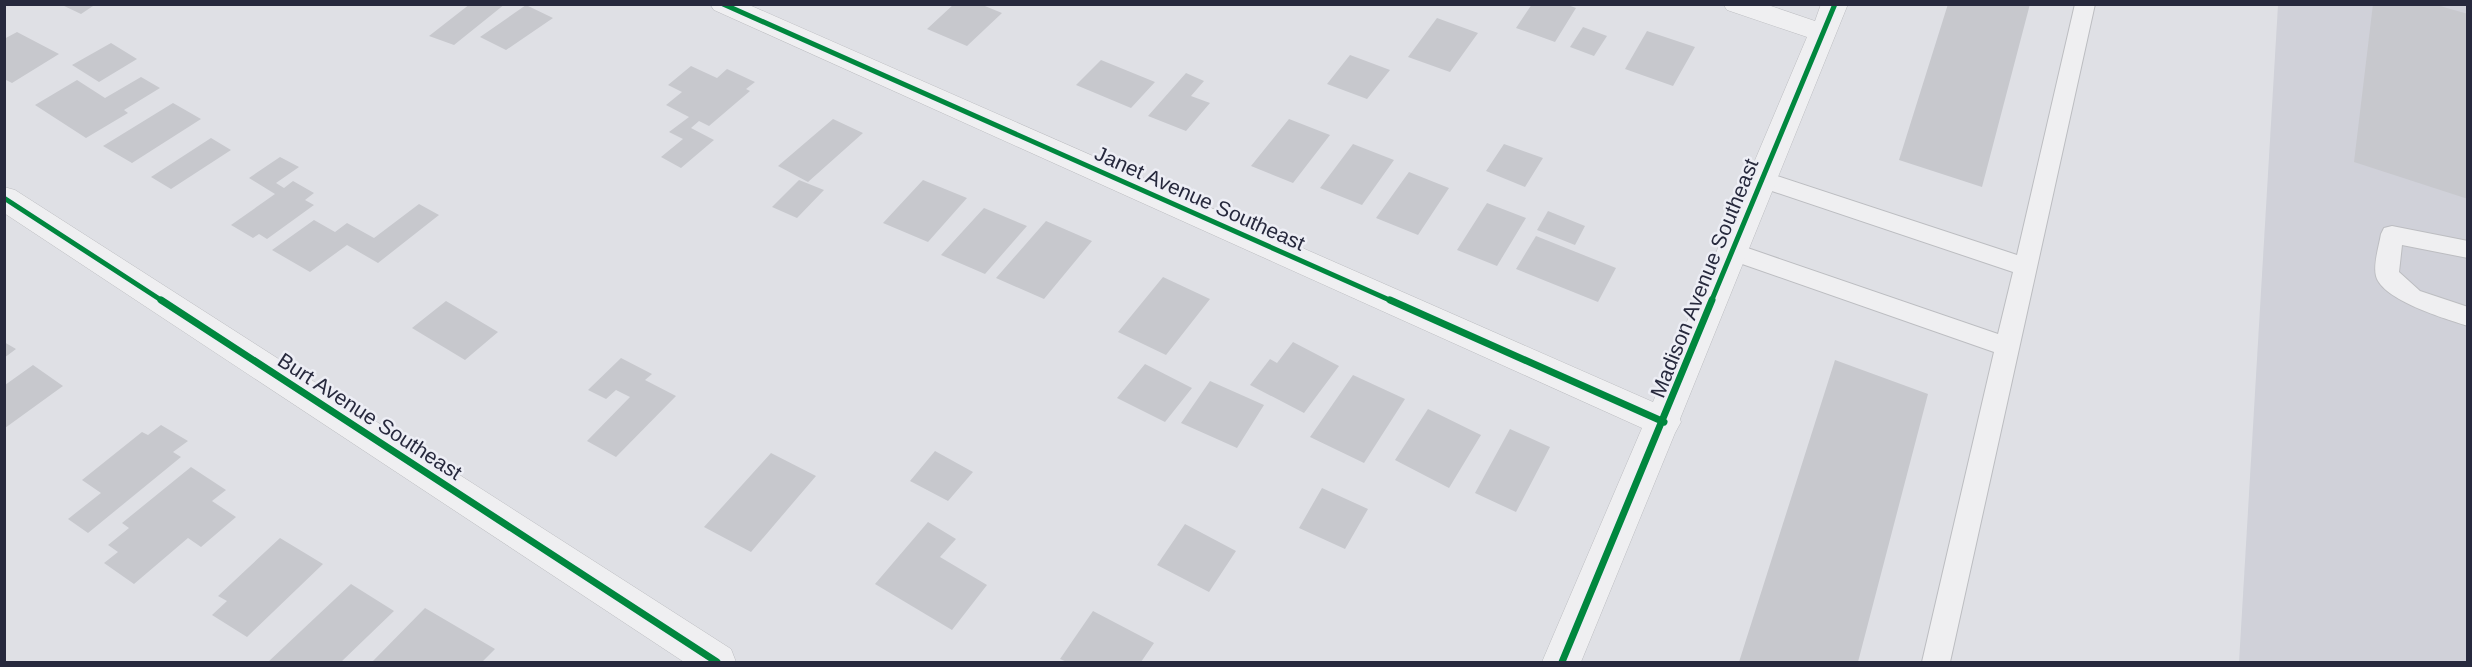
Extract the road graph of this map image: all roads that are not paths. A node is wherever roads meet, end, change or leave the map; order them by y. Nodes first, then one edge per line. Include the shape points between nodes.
1 (723, 4) edge
2 (1736, 4) edge
3 (2085, 4) edge
4 (1829, 19) edge
5 (1762, 179) junction
6 (4, 198) edge
7 (2468, 250) edge
8 (1733, 252) junction
9 (2025, 267) junction
10 (2468, 317) edge
11 (2008, 347) junction
12 (1664, 422) junction
13 (717, 663) edge
14 (1562, 663) edge
15 (1936, 663) edge

1 - 12 street, Janet Avenue Southeast
2 - 4 street
3 - 9 lane
4 - 5 street, Madison Avenue Southeast
5 - 8 street, Madison Avenue Southeast
5 - 9 lane
6 - 13 street, Burt Avenue Southeast
7 - 10 lane via 2392,234 2387,275 2412,297
8 - 11 lane
8 - 12 street, Madison Avenue Southeast
9 - 11 lane
11 - 15 lane
12 - 14 street, Madison Avenue Southeast

